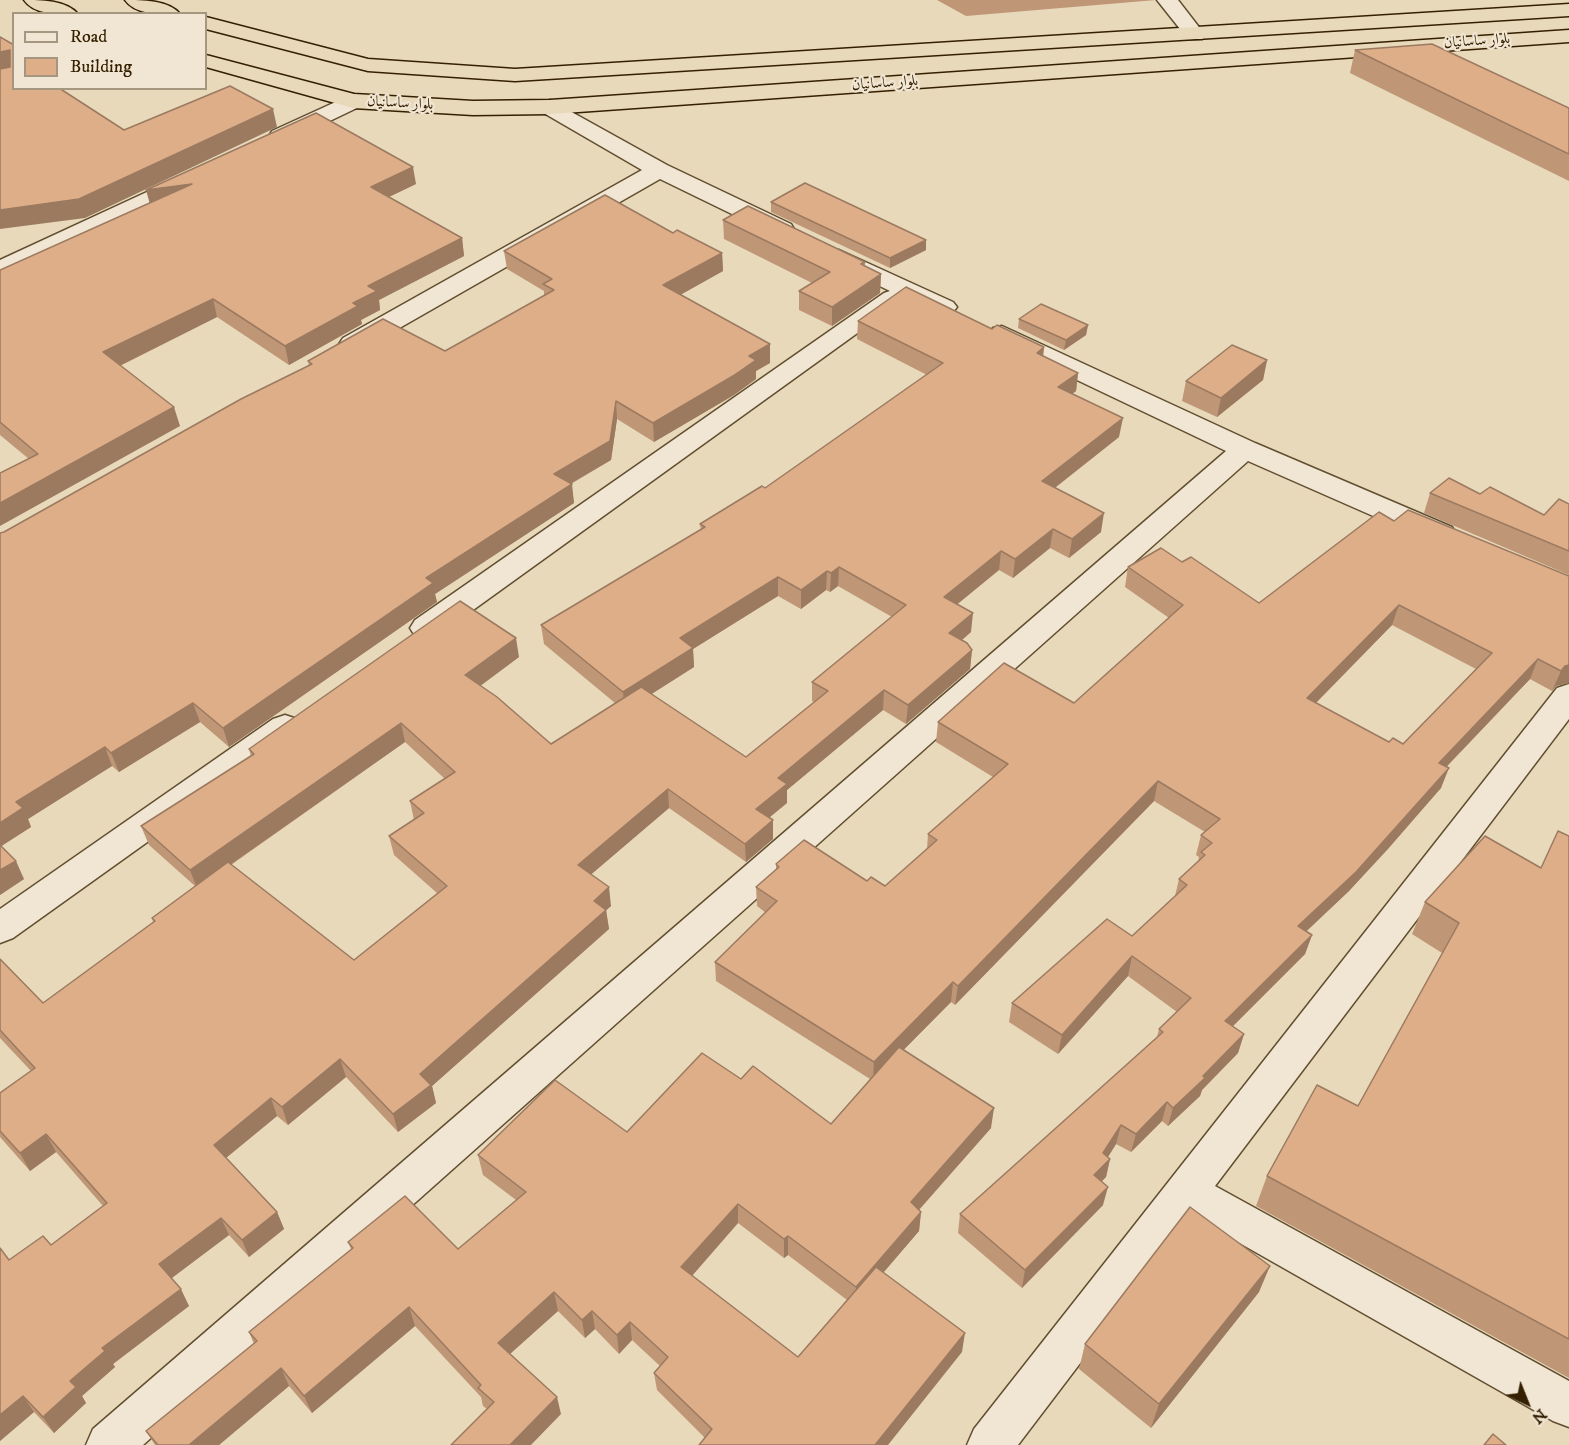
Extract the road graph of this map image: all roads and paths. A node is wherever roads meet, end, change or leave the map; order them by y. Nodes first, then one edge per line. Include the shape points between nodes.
1 (34, 0) edge
2 (135, 0) edge
3 (1167, 0) edge
4 (1569, 10) edge
5 (63, 12) edge
6 (165, 12) edge
7 (207, 23) edge
8 (1195, 35) junction
9 (1569, 36) edge
10 (207, 61) edge
11 (353, 101) junction
12 (550, 107) junction
13 (257, 147) edge
14 (659, 170) junction
15 (203, 173) edge
16 (0, 270) edge
17 (906, 289) junction
18 (329, 356) edge
19 (1245, 449) junction
20 (1461, 543) edge
21 (399, 646) edge
22 (1569, 696) edge
23 (312, 708) edge
24 (0, 928) edge
25 (1186, 1191) junction
26 (1569, 1405) edge
27 (109, 1445) edge
28 (990, 1445) edge

1 - 5 highway
2 - 6 highway
3 - 8 street
4 - 8 highway, بلوار ساسانیان
7 - 8 highway, بلوار ساسانیان via 368,65 514,75
9 - 12 highway, بلوار ساسانیان
10 - 11 highway, بلوار ساسانیان
11 - 12 highway, بلوار ساسانیان via 473,108
11 - 13 street
12 - 14 street
14 - 17 street
14 - 18 street
15 - 16 street
17 - 19 street
17 - 21 street
19 - 20 street
19 - 27 street
22 - 25 street
23 - 24 street
25 - 26 street
25 - 28 street

